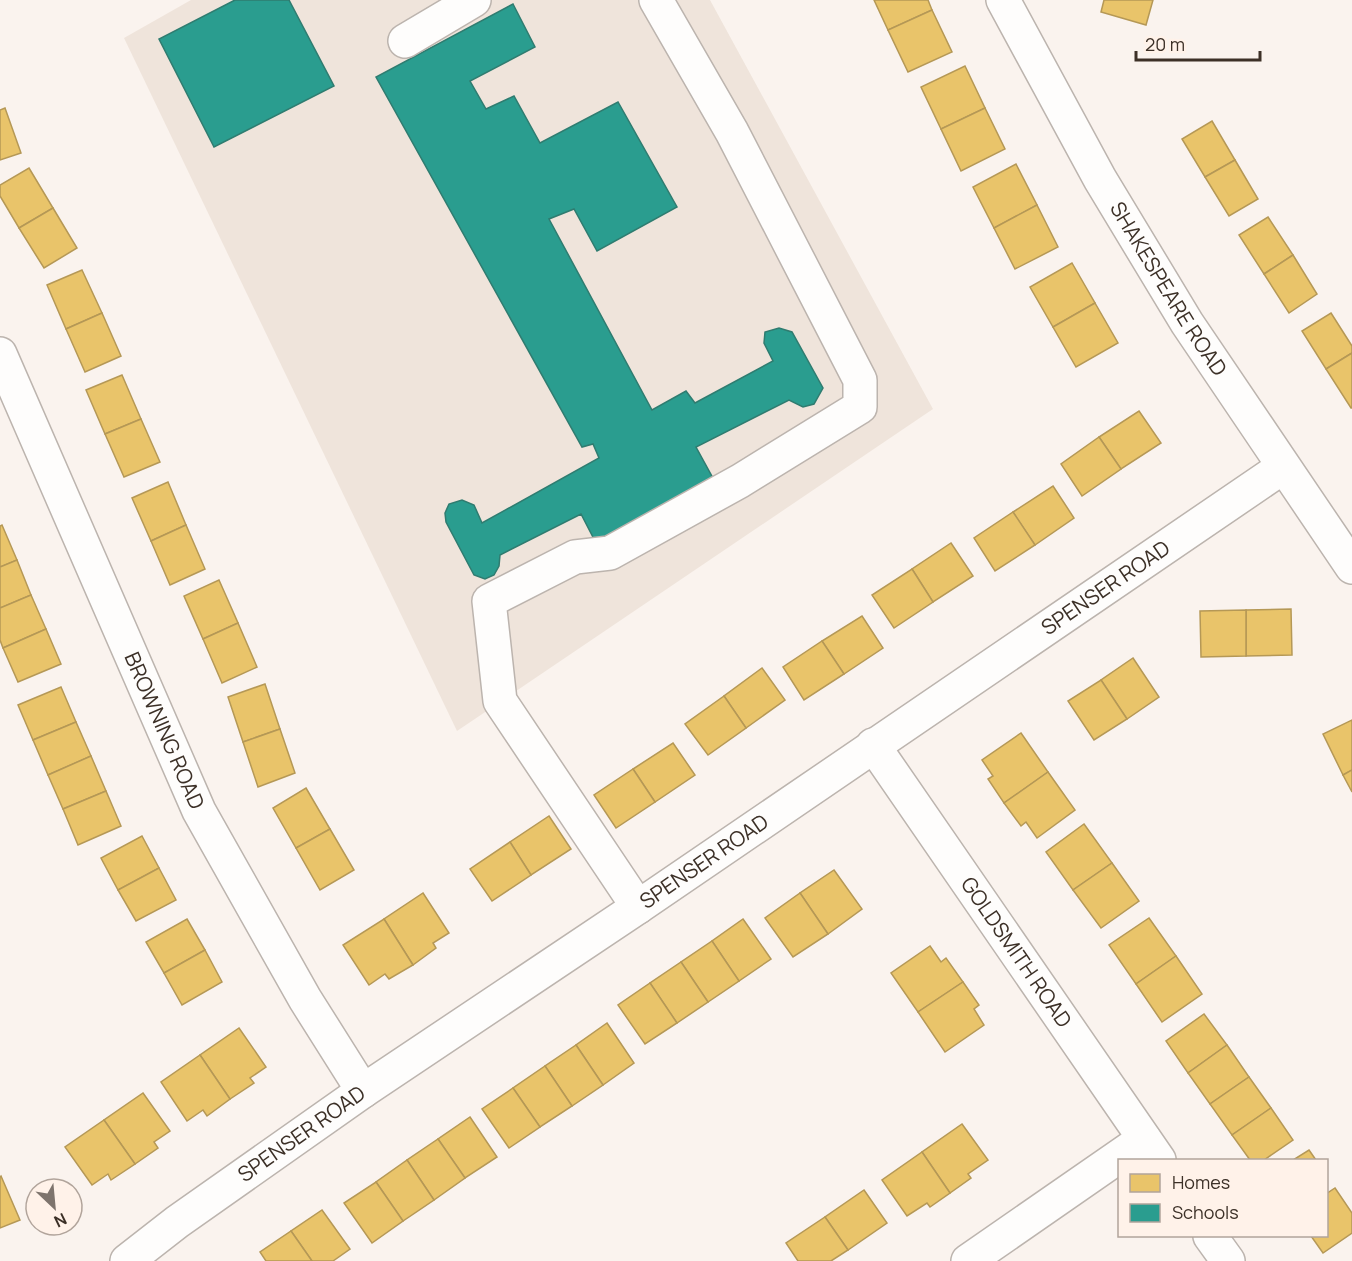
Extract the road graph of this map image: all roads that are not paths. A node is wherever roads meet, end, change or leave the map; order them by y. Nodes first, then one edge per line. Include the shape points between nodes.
1 (474, 0) edge
2 (656, 0) edge
3 (1003, 0) edge
4 (405, 41) dead end
5 (0, 354) edge
6 (1283, 467) junction
7 (1352, 567) edge
8 (873, 745) junction
9 (638, 907) junction
10 (363, 1091) junction
11 (1152, 1150) edge
12 (1137, 1159) edge
13 (1118, 1171) edge
14 (1211, 1237) edge
15 (127, 1261) edge
16 (968, 1261) edge
17 (1228, 1261) edge

1 - 4 street
2 - 9 street via 732,132 860,380 860,407 610,554 575,557 489,602 500,701
3 - 6 street, SHAKESPEARE ROAD via 1106,190 1187,323
5 - 10 street, BROWNING ROAD via 200,811 305,999
6 - 7 street, SHAKESPEARE ROAD
6 - 8 street, SPENSER ROAD
8 - 9 street, SPENSER ROAD
8 - 11 street, GOLDSMITH ROAD
9 - 10 street, SPENSER ROAD
10 - 15 street, SPENSER ROAD
11 - 12 street
13 - 16 street
14 - 17 street

